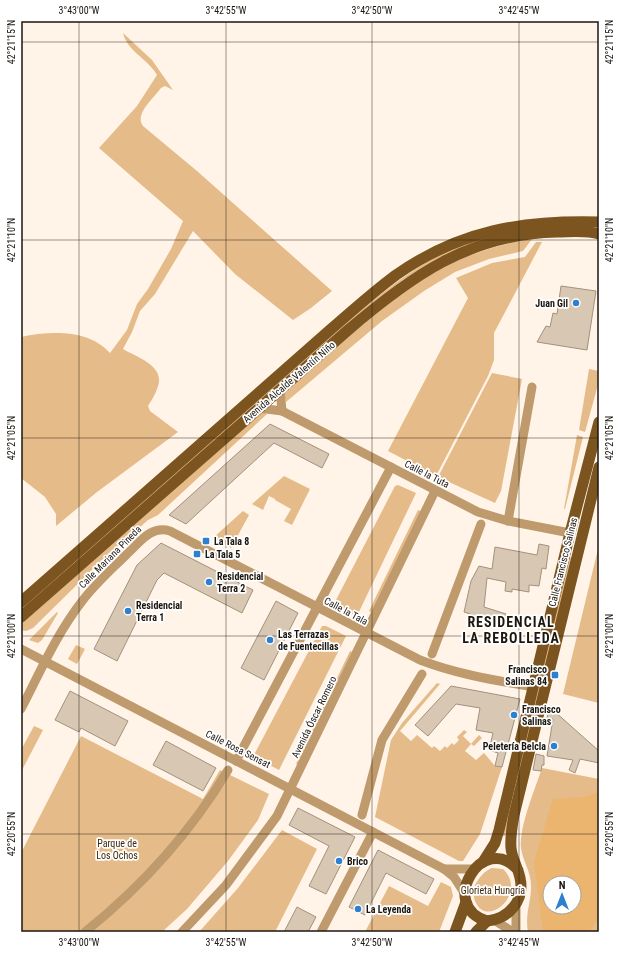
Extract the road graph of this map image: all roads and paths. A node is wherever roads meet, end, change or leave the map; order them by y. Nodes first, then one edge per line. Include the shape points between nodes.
1 (599, 222) edge
2 (599, 234) edge
3 (532, 387) dead end
4 (280, 390) junction
5 (260, 408) junction
6 (282, 411) junction
7 (599, 422) edge
8 (599, 466) edge
9 (391, 467) junction
10 (435, 491) junction
11 (508, 521) junction
12 (481, 524) dead end
13 (159, 529) joint
14 (570, 533) junction
15 (21, 602) edge
16 (317, 608) junction
17 (21, 618) edge
18 (366, 634) junction
19 (21, 649) edge
20 (432, 654) dead end
21 (46, 662) junction
22 (422, 674) dead end
23 (533, 687) junction
24 (21, 709) edge
25 (236, 761) junction
26 (228, 770) dead end
27 (291, 790) junction
28 (362, 815) dead end
29 (372, 832) junction
30 (478, 865) junction
31 (444, 869) junction
32 (518, 870) junction
33 (466, 898) junction
34 (516, 904) junction
35 (491, 921) junction
36 (85, 932) edge
37 (182, 932) edge
38 (321, 932) edge
39 (456, 932) edge
40 (476, 932) edge
41 (515, 932) edge

1 - 15 main road, Avenida Alcalde Valentín Niño via 533,223 502,228 448,246 413,264 382,286 330,330
2 - 4 main road, Avenida Alcalde Valentín Niño via 551,233 521,236 495,241 440,262 376,306
3 - 11 street
4 - 5 main road, Avenida Alcalde Valentín Niño
4 - 6 street
5 - 6 street, Calle la Tuta
5 - 17 main road, Avenida Alcalde Valentín Niño
6 - 9 street, Calle la Tuta
7 - 14 main road, Calle Francisco Salinas
8 - 32 main road, Calle Francisco Salinas via 514,815 511,848
9 - 10 street, Calle la Tuta
9 - 16 street
10 - 11 street, Calle la Tuta via 478,512
10 - 18 street, Avenida Óscar Romero
11 - 14 street, Calle la Tuta
12 - 20 street
13 - 16 street, Calle la Tala via 170,531
13 - 21 street, Calle Mariana Pineda via 150,532 85,597 70,618
14 - 23 main road, Calle Francisco Salinas
16 - 18 street, Calle la Tala
16 - 25 street
18 - 23 street, Calle la Tala via 443,669
18 - 27 street, Avenida Óscar Romero
19 - 21 street, Calle Rosa Sensat
21 - 24 street, Calle Mariana Pineda
21 - 25 street, Calle Rosa Sensat
22 - 28 street via 382,740
23 - 30 main road, Calle Francisco Salinas via 495,843
25 - 27 street, Calle Rosa Sensat
26 - 36 street via 199,814 157,864 125,898
27 - 29 street, Calle Rosa Sensat
27 - 37 street, Avenida Óscar Romero via 273,823 254,849 226,885
29 - 31 street, Calle Rosa Sensat
29 - 38 street
30 - 31 street, Calle Rosa Sensat
30 - 32 main road via 502,858
30 - 33 main road via 467,883
31 - 33 street, Calle Rosa Sensat via 454,877
32 - 34 main road via 521,890
33 - 35 main road via 473,915
33 - 39 main road
34 - 35 main road via 504,916
34 - 41 street
35 - 40 main road
35 - 41 street

